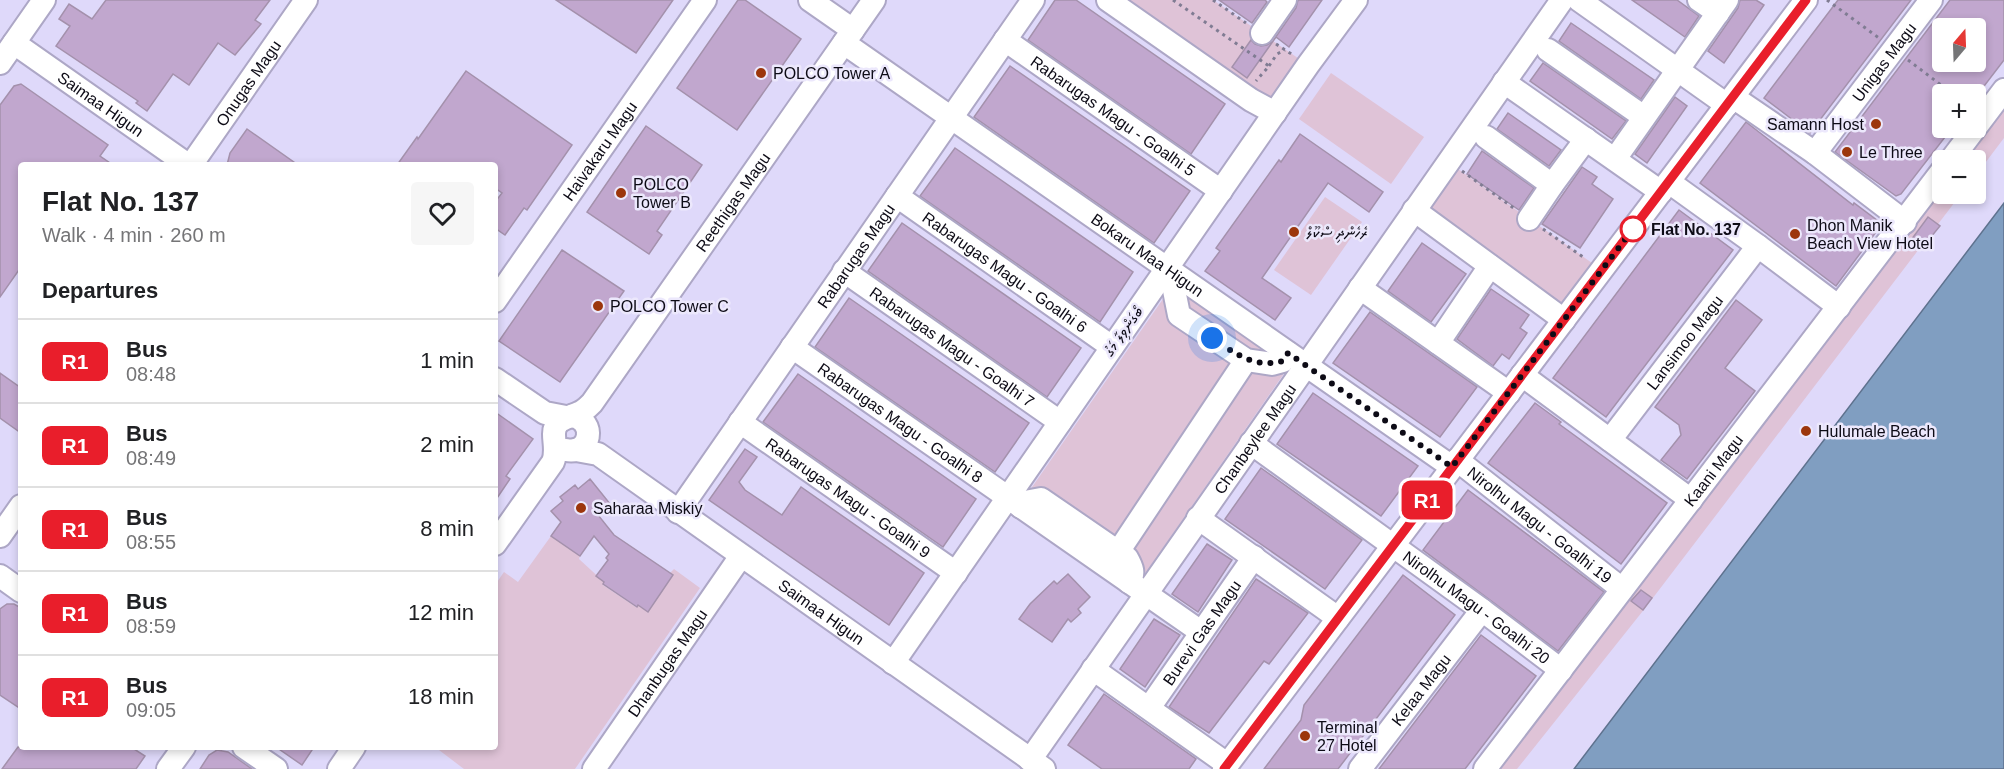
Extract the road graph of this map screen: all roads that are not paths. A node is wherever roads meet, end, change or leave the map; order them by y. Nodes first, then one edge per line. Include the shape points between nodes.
1 (44, 0) edge
2 (306, 0) edge
3 (705, 0) edge
4 (810, 0) edge
5 (874, 0) edge
6 (1033, 0) edge
7 (1108, 0) edge
8 (1284, 0) edge
9 (1356, 0) edge
10 (1562, 0) edge
11 (1579, 0) edge
12 (1931, 0) edge
13 (1797, 3) edge
14 (1715, 4) edge
15 (1262, 33) dead end
16 (849, 37) junction
17 (1005, 40) junction
18 (14, 43) junction
19 (1548, 50) dead end
20 (0, 63) edge
21 (1678, 70) junction
22 (1504, 81) junction
23 (2004, 90) edge
24 (1730, 101) junction
25 (1275, 113) junction
26 (1644, 117) junction
27 (951, 118) junction
28 (1486, 138) dead end
29 (1586, 139) junction
30 (1959, 150) edge
31 (1815, 153) junction
32 (1615, 159) junction
33 (186, 162) edge
34 (192, 162) edge
35 (1552, 185) junction
36 (1932, 185) edge
37 (1665, 187) junction
38 (1221, 190) junction
39 (897, 196) junction
40 (1414, 210) junction
41 (1529, 219) dead end
42 (1905, 222) junction
43 (1758, 246) junction
44 (1490, 266) junction
45 (844, 272) junction
46 (1174, 274) junction
47 (1360, 288) junction
48 (498, 297) edge
49 (1839, 307) junction
50 (1564, 320) junction
51 (1438, 343) junction
52 (792, 347) junction
53 (1112, 347) junction
54 (1297, 359) junction
55 (1246, 360) junction
56 (498, 381) edge
57 (1515, 384) junction
58 (740, 422) junction
59 (1060, 422) junction
60 (571, 432) junction
61 (1610, 440) junction
62 (1251, 443) junction
63 (1455, 464) junction
64 (1691, 500) junction
65 (1015, 502) junction
66 (18, 510) edge
67 (678, 512) junction
68 (1198, 518) junction
69 (0, 536) edge
70 (498, 540) edge
71 (1392, 546) junction
72 (1118, 552) junction
73 (741, 556) junction
74 (1254, 557) junction
75 (956, 573) junction
76 (1137, 588) junction
77 (1622, 589) junction
78 (1482, 610) junction
79 (1338, 618) junction
80 (1202, 633) junction
81 (893, 663) junction
82 (1093, 669) junction
83 (1561, 670) junction
84 (1149, 708) junction
85 (181, 750) edge
86 (248, 750) edge
87 (352, 750) edge
88 (1037, 764) edge
89 (1225, 767) edge
90 (168, 769) edge
91 (276, 769) edge
92 (339, 769) edge
93 (594, 769) edge
94 (1360, 769) edge
95 (1485, 769) edge

1 - 18 street
2 - 34 street, Onugas Magu
3 - 48 street, Haivakaru Magu
4 - 16 street, Bokaru Maa Higun
5 - 16 street, Reethigas Magu
6 - 17 street, Rabarugas Magu
7 - 25 street
8 - 15 street
9 - 25 street, ބޯގަންވިލާ މަގު
10 - 22 street, Chanbeylee Magu
11 - 21 street
12 - 31 street, Unigas Magu
13 - 24 street
14 - 21 street
16 - 27 street, Bokaru Maa Higun
16 - 60 street, Reethigas Magu
17 - 27 street, Rabarugas Magu
17 - 38 street, Rabarugas Magu - Goalhi 5
18 - 20 street
18 - 33 street, Saimaa Higun
19 - 26 street
21 - 24 street
21 - 26 street
22 - 29 street
22 - 40 street, Chanbeylee Magu
23 - 30 street
24 - 31 street
24 - 37 street
25 - 38 street, ބޯގަންވިލާ މަގު
26 - 32 street
27 - 39 street, Rabarugas Magu
27 - 46 street, Bokaru Maa Higun
28 - 35 street
29 - 32 street
29 - 35 street
31 - 42 street
32 - 37 street
35 - 41 street
36 - 42 street, Kaani Magu
37 - 43 street
37 - 50 street
38 - 46 street, ބޯގަންވިލާ މަގު
39 - 45 street, Rabarugas Magu
39 - 53 street, Rabarugas Magu - Goalhi 6
40 - 44 street
40 - 47 street, Chanbeylee Magu
42 - 49 street, Kaani Magu
43 - 49 street
43 - 61 street, Lansimoo Magu
44 - 50 street
44 - 51 street
45 - 52 street, Rabarugas Magu
45 - 59 street, Rabarugas Magu - Goalhi 7
46 - 53 street, ބޯގަންވިލާ މަގު
46 - 54 street, Bokaru Maa Higun
46 - 55 street via 1179,315
47 - 51 street
47 - 54 street, Chanbeylee Magu
49 - 64 street, Kaani Magu
50 - 57 street
51 - 57 street
52 - 58 street, Rabarugas Magu
52 - 65 street, Rabarugas Magu - Goalhi 8
53 - 59 street, ބޯގަންވިލާ މަގު
54 - 55 street via 1272,364
54 - 62 street, Chanbeylee Magu
54 - 63 street, Bokaru Maa Higun
55 - 72 street
56 - 60 street, Saimaa Higun
57 - 61 street
57 - 63 street
58 - 67 street, Rabarugas Magu
58 - 75 street, Rabarugas Magu - Goalhi 9
59 - 65 street, ބޯގަންވިލާ މަގު
60 - 67 street, Saimaa Higun
60 - 70 street
61 - 64 street
62 - 68 street, Chanbeylee Magu
62 - 71 street, Nirolhu Magu - Goalhi 20
63 - 71 street
63 - 77 street, Nirolhu Magu - Goalhi 19
64 - 77 street, Kaani Magu
65 - 72 street via 1041,499
65 - 75 street, ބޯގަންވިލާ މަގު
65 - 76 street, Rabarugas Magu - Goalhi 8
66 - 69 street
67 - 73 street, Saimaa Higun
68 - 74 street
68 - 76 street, Chanbeylee Magu
71 - 78 street, Nirolhu Magu - Goalhi 20
71 - 79 street
72 - 76 street via 1132,567
73 - 81 street, Saimaa Higun
73 - 93 street, Dhanbugas Magu
74 - 79 street
74 - 80 street, Burevi Gas Magu
75 - 81 street, ބޯގަންވިލާ މަގު
76 - 80 street, Rabarugas Magu - Goalhi 8
76 - 82 street, Chanbeylee Magu
77 - 83 street, Kaani Magu
78 - 83 street, Nirolhu Magu - Goalhi 20
78 - 94 street, Kelaa Magu
79 - 89 street
80 - 84 street, Burevi Gas Magu
81 - 88 street, Saimaa Higun
82 - 84 street
82 - 88 street, Chanbeylee Magu
83 - 95 street, Kaani Magu
84 - 89 street
85 - 90 street
86 - 91 street
87 - 92 street

